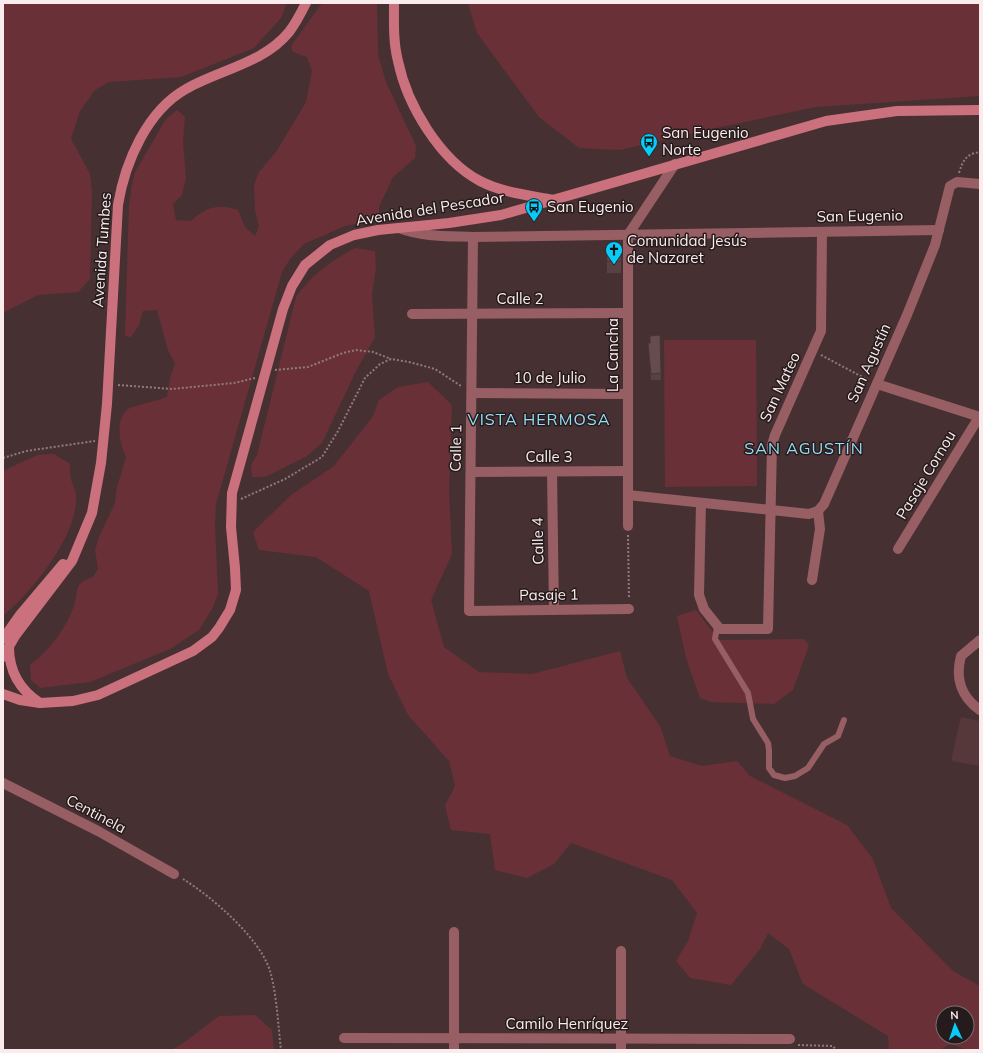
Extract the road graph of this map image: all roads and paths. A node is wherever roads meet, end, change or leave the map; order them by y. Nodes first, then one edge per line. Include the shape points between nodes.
1 (306, 3) edge
2 (394, 3) edge
3 (980, 110) edge
4 (980, 152) edge
5 (675, 164) junction
6 (957, 182) junction
7 (980, 184) edge
8 (556, 200) junction
9 (399, 228) junction
10 (940, 230) junction
11 (822, 232) junction
12 (628, 235) junction
13 (473, 237) junction
14 (628, 313) junction
15 (412, 314) dead end
16 (473, 314) junction
17 (813, 351) junction
18 (391, 359) junction
19 (266, 372) junction
20 (877, 384) junction
21 (108, 385) junction
22 (472, 393) junction
23 (628, 394) junction
24 (979, 417) edge
25 (104, 440) junction
26 (3, 458) edge
27 (628, 471) junction
28 (471, 472) junction
29 (552, 472) junction
30 (628, 495) junction
31 (231, 503) junction
32 (700, 503) junction
33 (770, 511) junction
34 (818, 511) junction
35 (628, 526) joint
36 (898, 549) dead end
37 (812, 580) dead end
38 (629, 609) joint
39 (554, 610) junction
40 (469, 611) joint
41 (717, 627) junction
42 (980, 640) edge
43 (6, 642) edge
44 (3, 657) edge
45 (3, 694) edge
46 (40, 703) junction
47 (980, 710) edge
48 (844, 720) dead end
49 (3, 783) edge
50 (174, 874) joint
51 (454, 932) dead end
52 (621, 951) dead end
53 (344, 1038) dead end
54 (454, 1039) junction
55 (621, 1039) junction
56 (790, 1039) dead end
57 (802, 1045) dead end
58 (281, 1050) edge
59 (454, 1050) edge
60 (621, 1050) edge
61 (836, 1050) edge

1 - 21 main road, Avenida Tumbes via 289,32 275,46 195,84 174,97 152,122 136,150 123,181 118,205
2 - 8 main road via 395,38 400,71 422,120 440,149 458,166 480,181 504,190
3 - 5 main road, Avenida del Pescador via 920,110 851,116 800,127
4 - 6 path via 968,155 963,160
5 - 8 main road, Avenida del Pescador
5 - 12 street
6 - 7 street
6 - 10 street, San Agustín via 949,188
8 - 9 main road, Avenida del Pescador via 501,215
9 - 13 street, San Eugenio via 429,236
9 - 19 main road, Avenida del Pescador via 366,232 343,239 305,265 288,296
10 - 11 street, San Eugenio
10 - 20 street, San Agustín
11 - 12 street, San Eugenio
11 - 17 street, San Mateo via 822,325
12 - 13 street, San Eugenio
12 - 14 street, La Cancha
13 - 16 street, Calle 1
14 - 16 street, Calle 2
14 - 23 street, La Cancha
15 - 16 street, Calle 2
16 - 22 street, Calle 1
17 - 20 path
17 - 33 street, San Mateo via 773,440
18 - 19 path via 373,352 356,350 312,366
18 - 22 path via 435,369
18 - 31 path via 380,364 365,378 322,457 285,479
19 - 21 path via 234,383 184,389
19 - 31 main road, Avenida del Pescador
20 - 24 street
20 - 34 street, San Agustín via 824,504
21 - 25 main road, Avenida Tumbes
22 - 23 street, 10 de Julio
22 - 28 street, Calle 1
23 - 27 street, La Cancha
24 - 36 street, Pasaje Cornou
25 - 26 path via 26,450
25 - 43 main road, Avenida Tumbes via 95,500 82,538 20,615
27 - 29 street, Calle 3
27 - 30 street, La Cancha
28 - 29 street, Calle 3
28 - 40 street, Calle 1
29 - 39 street, Calle 4
30 - 32 street
30 - 35 street, La Cancha
31 - 46 main road, Avenida del Pescador via 230,527 236,590 225,620 212,637 188,654 110,691 73,701
32 - 33 street
32 - 41 street via 698,591 704,609
33 - 34 street via 808,514
33 - 41 street, San Mateo via 768,629 724,630
34 - 37 street via 820,529
35 - 38 path
38 - 39 street, Pasaje 1
39 - 40 street, Pasaje 1
41 - 48 lane via 715,639 748,693 753,719 768,743 769,768 774,775 785,778 795,776 808,768 824,744 838,736
42 - 47 street via 961,656 958,676 965,696
43 - 44 main road, Avenida Tumbes
43 - 46 main road via 15,676 27,692
45 - 46 main road, Avenida del Pescador
49 - 50 street, Centinela via 98,831
50 - 58 path via 191,884 236,922 264,956 273,981
51 - 54 street
52 - 55 street
53 - 54 street, Camilo Henríquez
54 - 55 street, Camilo Henríquez
54 - 59 street
55 - 56 street, Camilo Henríquez
55 - 60 street
57 - 61 path via 833,1046

